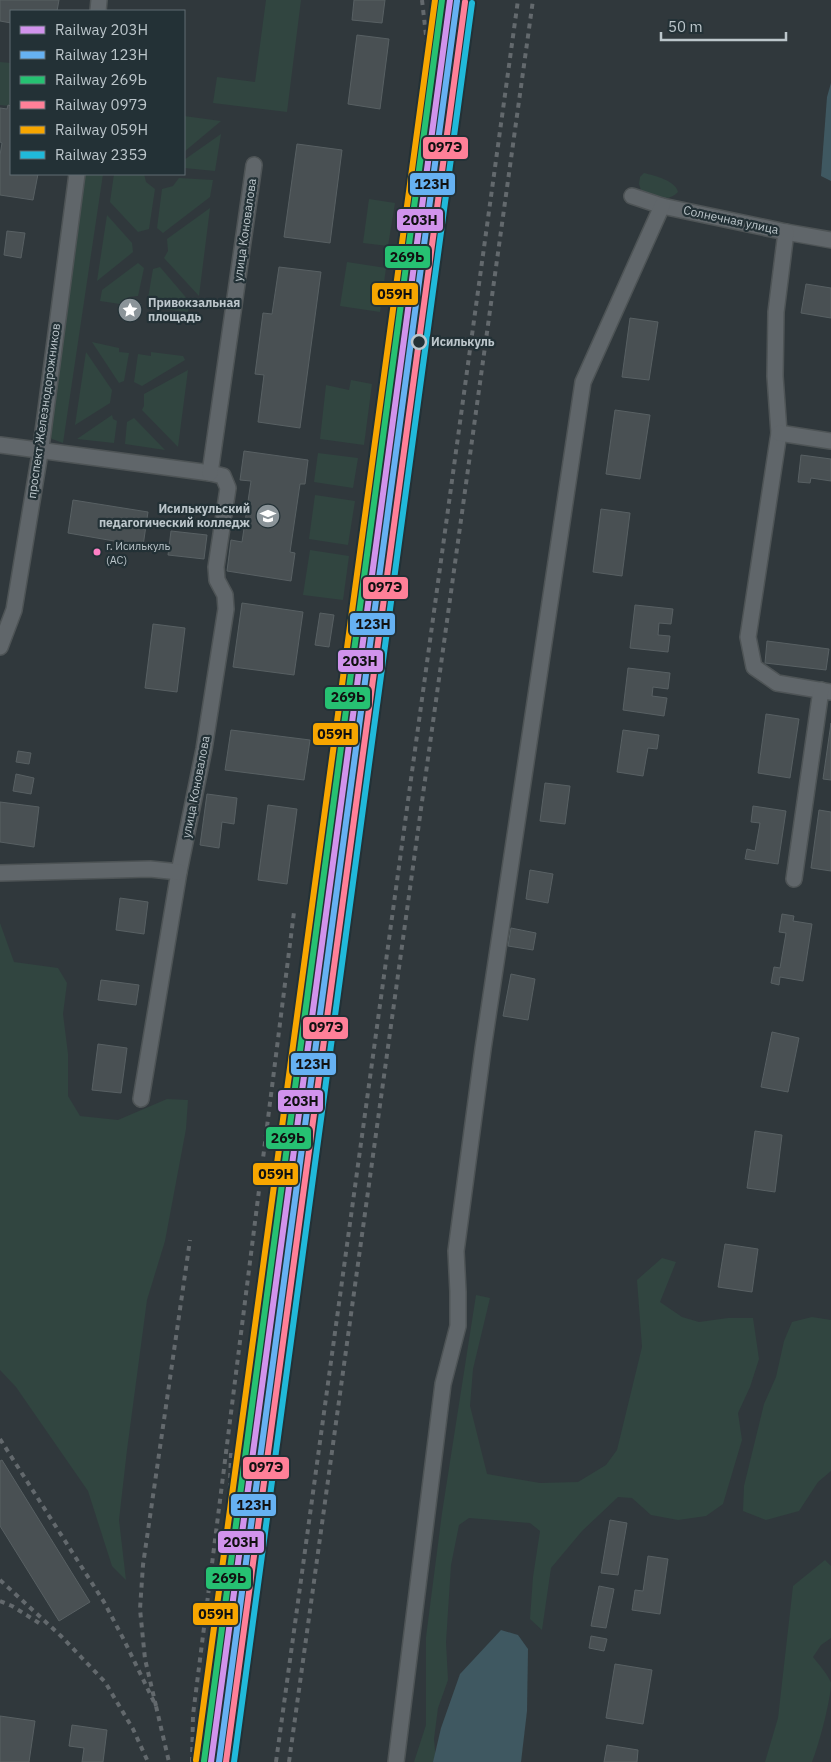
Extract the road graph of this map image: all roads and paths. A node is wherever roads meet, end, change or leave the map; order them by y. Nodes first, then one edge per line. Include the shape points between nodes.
1 (254, 165) dead end
2 (77, 175) edge
3 (632, 196) dead end
4 (662, 206) junction
5 (786, 232) junction
6 (831, 240) edge
7 (779, 433) junction
8 (831, 441) edge
9 (0, 445) edge
10 (40, 450) junction
11 (216, 474) junction
12 (0, 646) edge
13 (826, 691) edge
14 (179, 872) junction
15 (0, 873) edge
16 (794, 878) dead end
17 (141, 1099) dead end
18 (396, 1762) edge

1 - 11 street, улица Коновалова
2 - 10 street, проспект Железнодорожников
3 - 4 street, Солнечная улица
4 - 5 street, Солнечная улица
4 - 18 street via 583,382 483,1049 456,1251 458,1326 443,1384
5 - 6 street, Солнечная улица
5 - 7 street via 776,312 774,376
7 - 8 street
7 - 13 street via 748,637 754,667 778,684
9 - 10 street
10 - 11 street
10 - 12 street, проспект Железнодорожников via 14,610
11 - 14 street, улица Коновалова via 228,488 216,567 226,609 204,749
13 - 16 street
14 - 15 street
14 - 17 street, улица Коновалова

